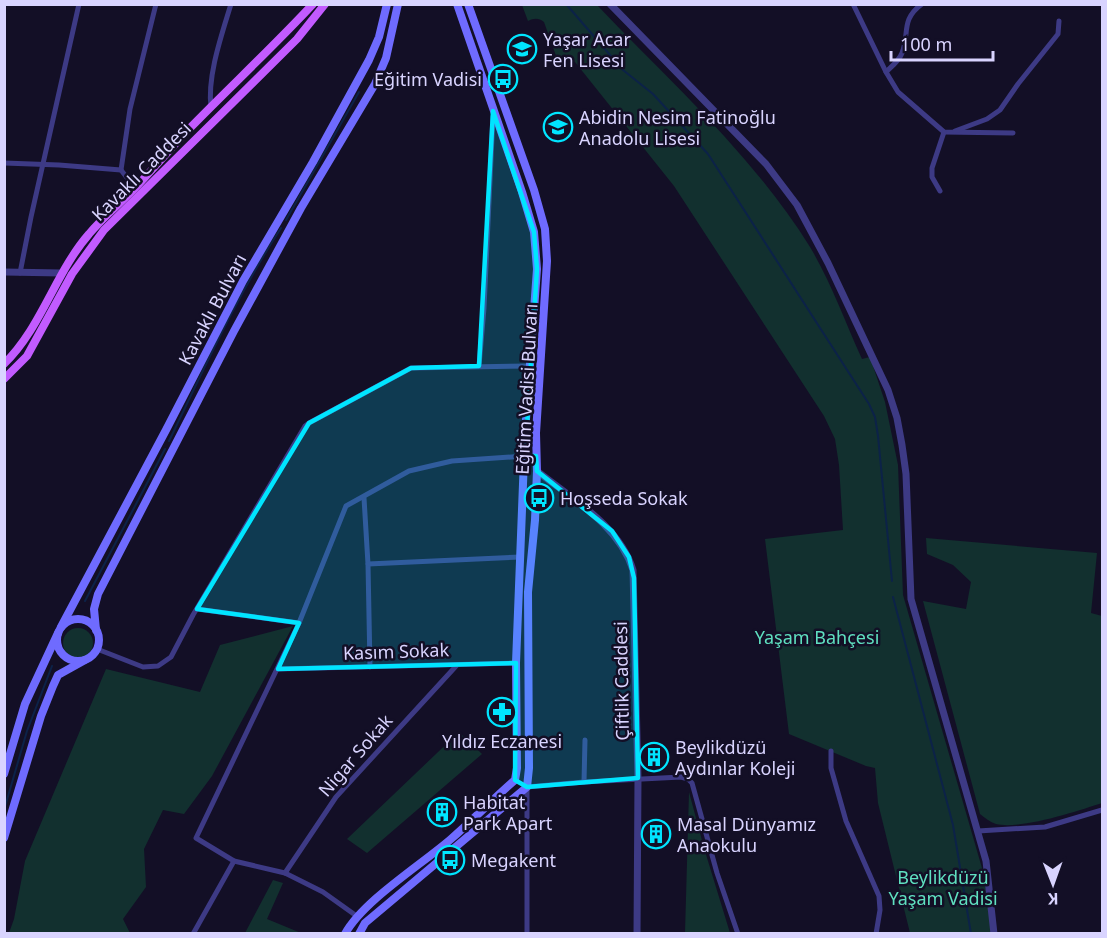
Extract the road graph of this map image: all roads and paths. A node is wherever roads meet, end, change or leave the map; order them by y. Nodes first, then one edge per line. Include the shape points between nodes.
1 (79, 4) edge
2 (156, 4) edge
3 (231, 4) edge
4 (313, 4) edge
5 (325, 4) edge
6 (387, 4) edge
7 (398, 4) edge
8 (456, 4) edge
9 (468, 4) edge
10 (610, 4) edge
11 (853, 4) edge
12 (922, 4) edge
13 (1059, 21) dead end
14 (886, 72) junction
15 (211, 108) junction
16 (493, 111) junction
17 (947, 132) junction
18 (1013, 133) dead end
19 (4, 164) edge
20 (43, 164) junction
21 (121, 170) junction
22 (135, 188) junction
23 (940, 190) dead end
24 (4, 272) edge
25 (20, 273) junction
26 (62, 273) junction
27 (4, 364) edge
28 (479, 366) junction
29 (530, 366) junction
30 (4, 379) edge
31 (525, 456) junction
32 (536, 456) junction
33 (537, 471) junction
34 (364, 498) junction
35 (520, 557) junction
36 (368, 564) junction
37 (196, 609) junction
38 (299, 623) junction
39 (59, 630) junction
40 (96, 630) junction
41 (97, 649) junction
42 (86, 660) junction
43 (516, 663) junction
44 (457, 665) junction
45 (370, 667) junction
46 (278, 669) junction
47 (585, 741) dead end
48 (831, 751) dead end
49 (4, 774) edge
50 (638, 778) junction
51 (515, 780) junction
52 (584, 782) junction
53 (527, 787) junction
54 (1102, 810) edge
55 (978, 831) junction
56 (4, 838) edge
57 (234, 861) junction
58 (285, 873) junction
59 (358, 917) junction
60 (366, 923) junction
61 (193, 933) edge
62 (345, 933) edge
63 (359, 933) edge
64 (527, 933) edge
65 (637, 933) edge
66 (738, 933) edge
67 (876, 933) edge
68 (994, 933) edge

1 - 20 street
2 - 21 street via 130,109
3 - 15 street via 214,67
4 - 15 main road, Kavaklı Caddesi
5 - 30 main road, Kavaklı Caddesi via 283,53 104,230 72,274 27,356
6 - 39 main road, Kavaklı Bulvarı via 369,60 243,280
7 - 40 main road, Kavaklı Bulvarı via 382,70 234,331 98,594 94,609
8 - 16 main road, Eğitim Vadisi Bulvarı
9 - 32 main road, Eğitim Vadisi Bulvarı via 545,229 547,261
10 - 55 street via 779,180 810,228 876,362 897,418 902,445 911,599
11 - 14 street
12 - 14 street via 907,21 900,58
13 - 17 street via 1058,34 1000,110 987,119
14 - 17 street via 898,92
15 - 22 main road, Kavaklı Caddesi
16 - 28 street
16 - 29 main road, Eğitim Vadisi Bulvarı via 534,232 537,269
17 - 18 street
17 - 23 street via 932,168 932,177
19 - 20 street
20 - 21 street
20 - 25 street
21 - 22 street
22 - 26 main road, Kavaklı Caddesi via 90,232
24 - 25 street
25 - 26 street
26 - 27 main road, Kavaklı Caddesi via 16,353
28 - 29 street
28 - 37 street via 411,368 309,423
29 - 31 main road, Eğitim Vadisi Bulvarı
31 - 32 main road
31 - 34 street via 452,461 409,471
31 - 35 main road, Eğitim Vadisi Bulvarı
32 - 33 main road, Eğitim Vadisi Bulvarı
33 - 50 street, Çiftlik Caddesi via 612,531 629,557 633,570
33 - 53 main road, Eğitim Vadisi Bulvarı via 528,592
34 - 36 street
34 - 38 street via 346,506
35 - 36 street
35 - 43 main road, Eğitim Vadisi Bulvarı
36 - 45 street
37 - 38 street
37 - 41 street via 171,657 158,666 143,667
38 - 46 street
39 - 40 main road via 66,622 79,619
39 - 42 main road via 57,646 65,657
39 - 49 main road, Kavaklı Bulvarı via 25,704
40 - 41 main road, Kavaklı Bulvarı
41 - 42 main road
42 - 56 main road via 58,675 41,716
43 - 44 street, Kasım Sokak
43 - 51 main road, Eğitim Vadisi Bulvarı
44 - 45 street, Kasım Sokak
44 - 58 street, Nigar Sokak via 336,797
45 - 46 street, Kasım Sokak
46 - 57 street via 196,838
47 - 52 street
48 - 67 street via 831,768 846,821 879,896
50 - 52 street
50 - 65 street, Çiftlik Caddesi
50 - 66 street via 681,777 692,783
51 - 53 street
51 - 59 main road via 452,839
52 - 53 street
53 - 60 main road
53 - 64 street
54 - 55 street via 1045,826
55 - 68 street via 986,861
57 - 58 street
57 - 61 street
58 - 59 street via 323,892
59 - 60 main road
59 - 62 main road
60 - 63 main road

